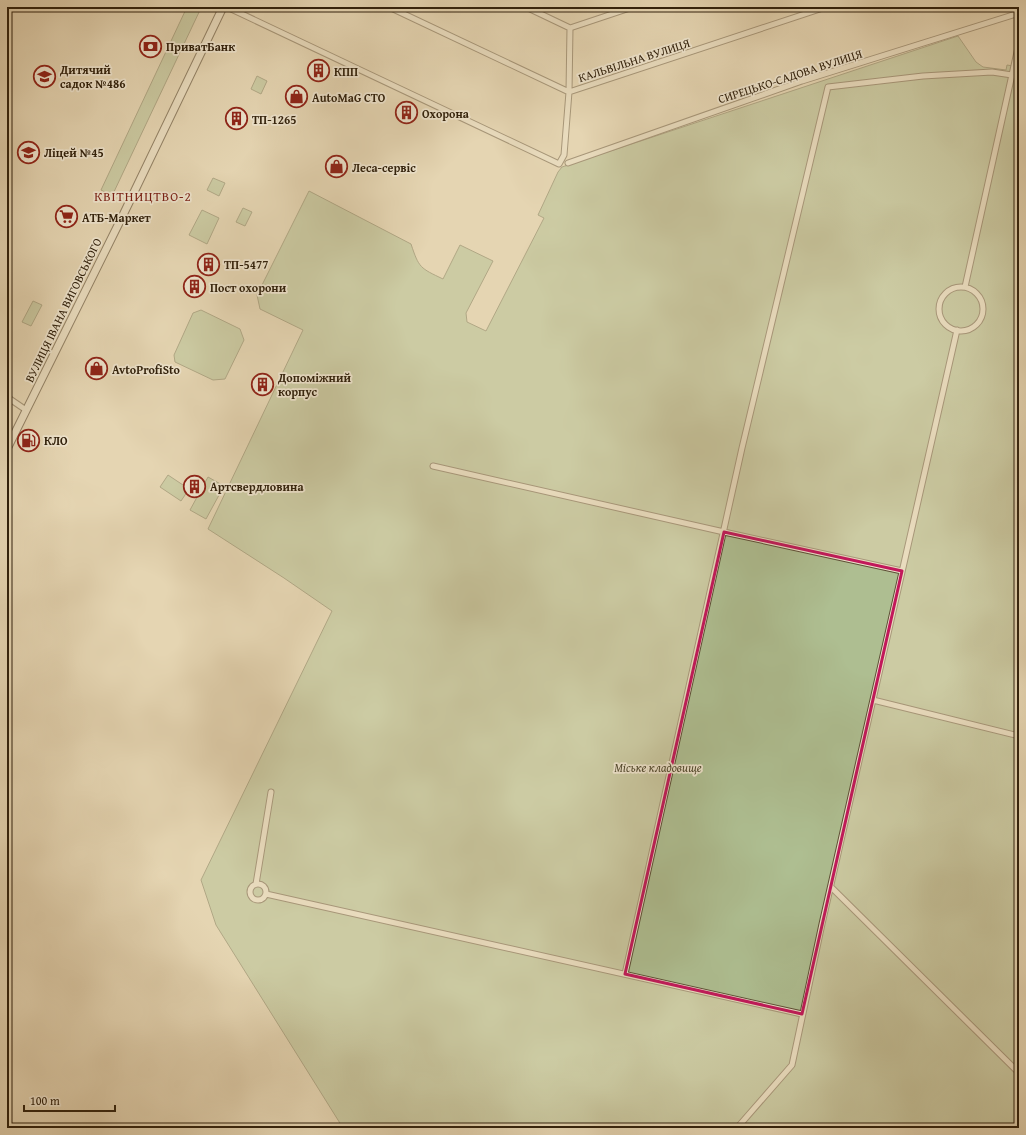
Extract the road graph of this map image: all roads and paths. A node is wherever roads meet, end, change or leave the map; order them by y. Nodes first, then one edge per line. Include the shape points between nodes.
1 (223, 7) edge
2 (227, 7) edge
3 (389, 7) edge
4 (526, 7) edge
5 (613, 7) edge
6 (633, 7) edge
7 (826, 7) edge
8 (615, 13) junction
9 (1019, 13) edge
10 (570, 28) junction
11 (1019, 43) edge
12 (1012, 75) junction
13 (569, 92) junction
14 (568, 163) dead end
15 (965, 287) junction
16 (957, 330) junction
17 (7, 396) edge
18 (26, 410) junction
19 (7, 449) edge
20 (433, 466) dead end
21 (724, 532) junction
22 (902, 571) junction
23 (873, 700) junction
24 (1019, 736) edge
25 (271, 792) dead end
26 (256, 884) junction
27 (831, 887) junction
28 (266, 894) junction
29 (625, 974) junction
30 (802, 1014) junction
31 (1019, 1072) edge
32 (737, 1128) edge

1 - 18 main road, ВУЛИЦЯ ІВАНА ВИГОВСЬКОГО
2 - 13 street via 559,164 564,156
3 - 13 street, КАЛЬВІЛЬНА ВУЛИЦЯ
4 - 10 street
5 - 8 street
6 - 8 street
7 - 13 street, КАЛЬВІЛЬНА ВУЛИЦЯ
8 - 10 street
9 - 14 street, СИРЕЦЬКО-САДОВА ВУЛИЦЯ via 802,81
10 - 13 street
11 - 12 street
12 - 15 street
12 - 21 street via 992,72 923,76 828,87
15 - 16 street via 947,292 940,303 939,309 944,322
15 - 16 street via 980,298 983,311 977,324 971,328
16 - 22 street
17 - 18 street
18 - 19 main road, ВУЛИЦЯ ІВАНА ВИГОВСЬКОГО
20 - 21 street
21 - 22 street
21 - 29 street
22 - 23 street
23 - 24 street
23 - 27 street
25 - 26 street
26 - 28 street via 264,886
26 - 28 street via 251,889 253,899 261,900
27 - 30 street
27 - 31 street
28 - 29 street
29 - 30 street
30 - 32 street via 792,1065

